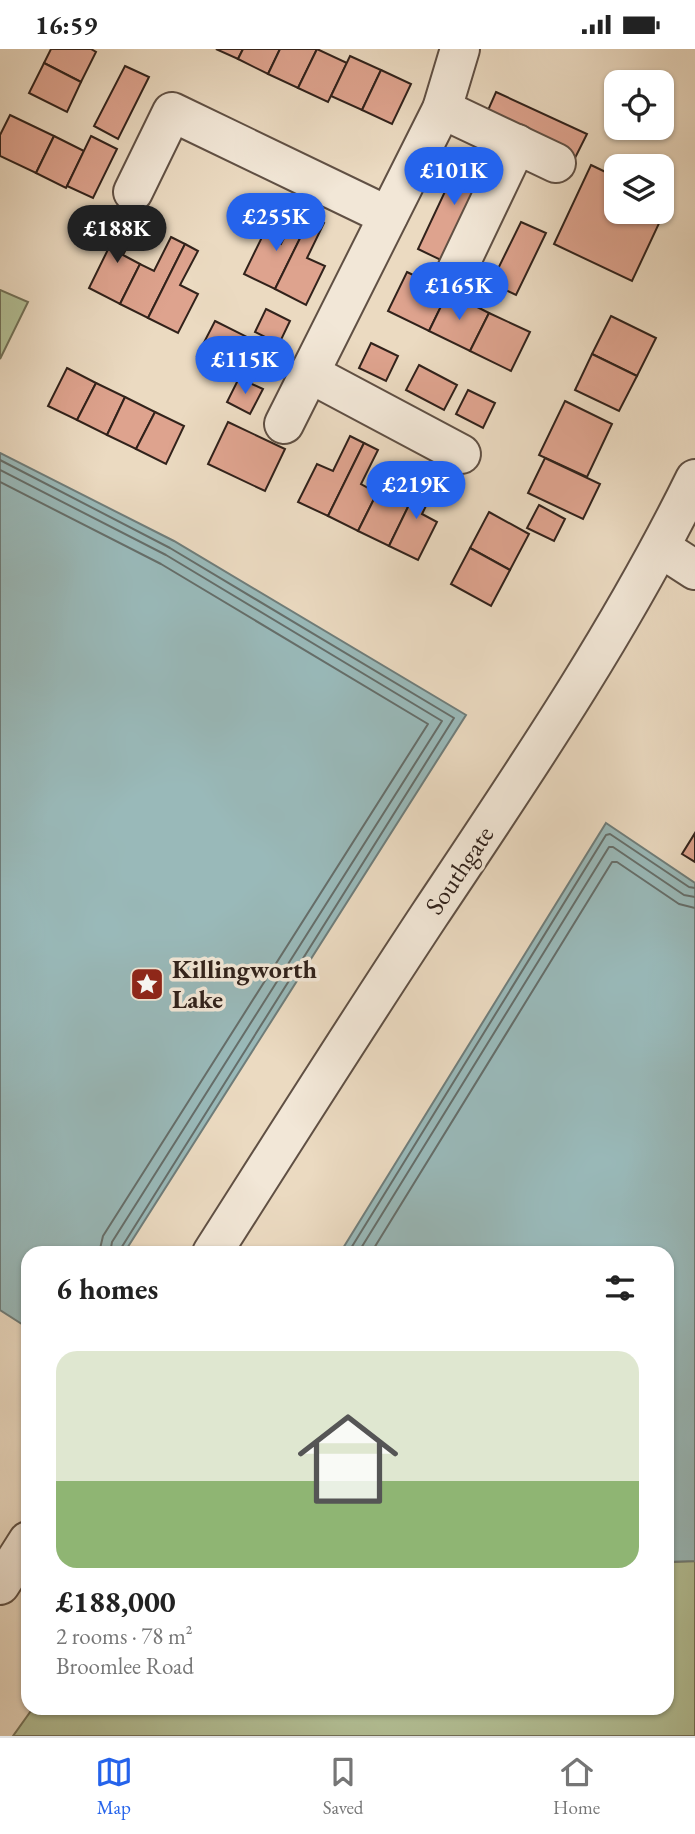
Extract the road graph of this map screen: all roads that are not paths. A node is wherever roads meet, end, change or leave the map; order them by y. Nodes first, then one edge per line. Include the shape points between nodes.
1 (460, 49) edge
2 (442, 109) junction
3 (517, 144) junction
4 (556, 163) dead end
5 (133, 192) dead end
6 (388, 216) junction
7 (455, 274) dead end
8 (309, 373) junction
9 (284, 424) dead end
10 (461, 454) dead end
11 (695, 479) edge
12 (661, 548) junction
13 (695, 569) edge
14 (216, 1246) edge
15 (21, 1552) edge
16 (0, 1585) edge

1 - 2 street
2 - 3 street
2 - 6 street
3 - 4 street
3 - 7 street
5 - 6 street via 172,112
6 - 8 street
8 - 9 street
8 - 10 street
11 - 12 street, Southgate
12 - 13 street
12 - 14 street, Southgate via 546,739
15 - 16 street

